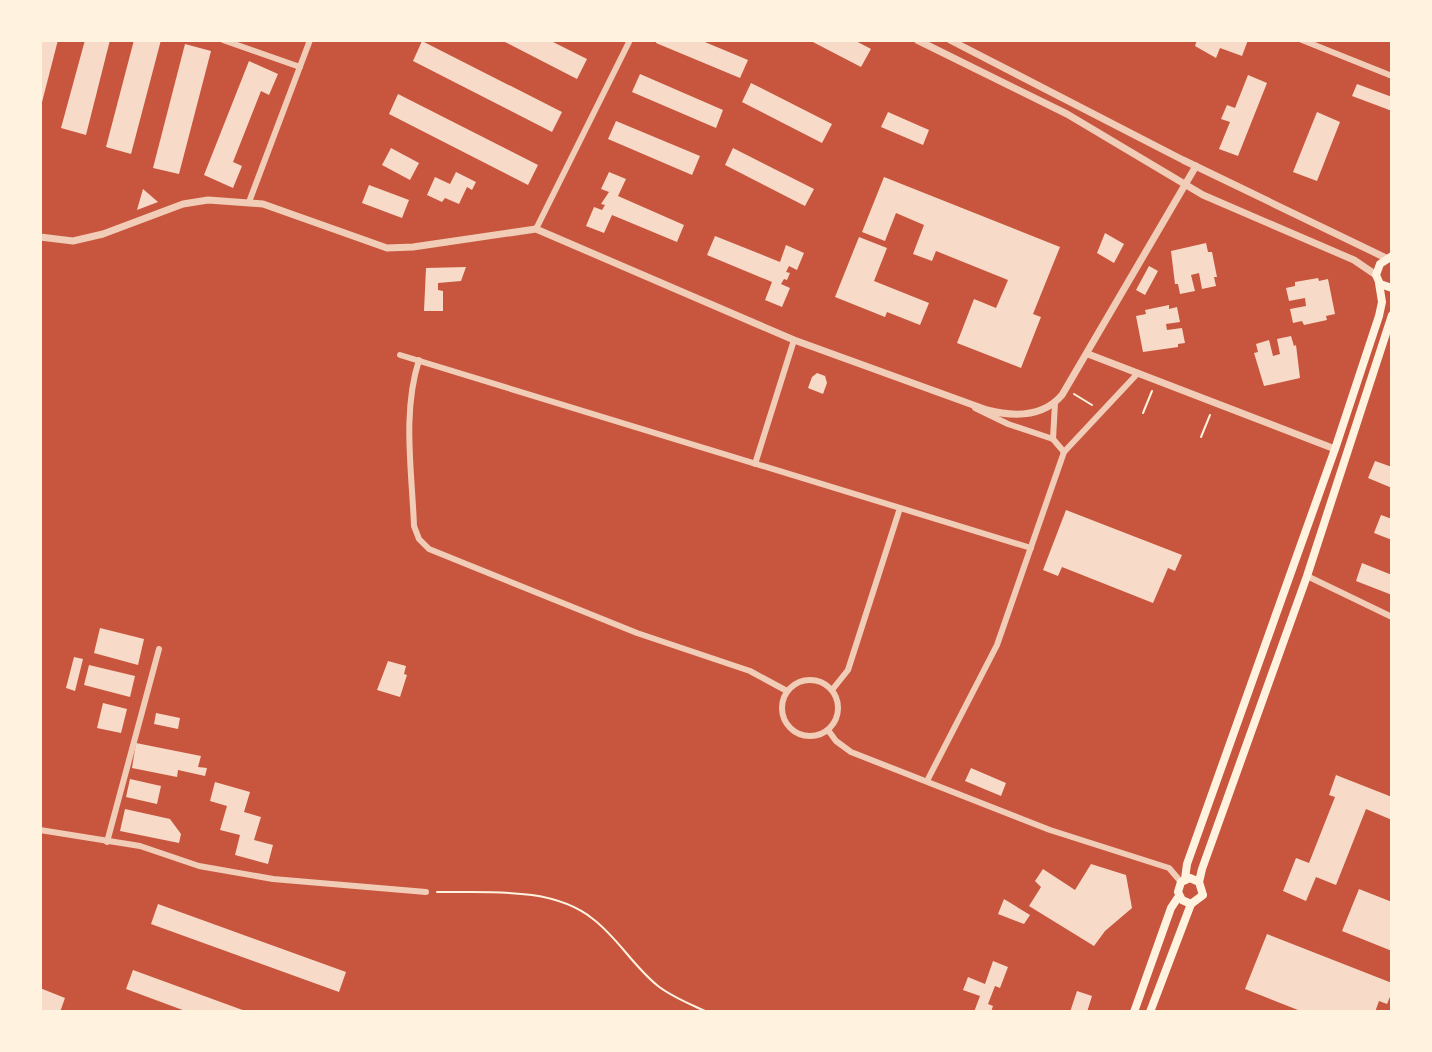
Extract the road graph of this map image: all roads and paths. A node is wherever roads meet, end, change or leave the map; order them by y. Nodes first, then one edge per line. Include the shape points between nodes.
1 (223, 40) edge
2 (310, 40) edge
3 (630, 40) edge
4 (917, 40) edge
5 (950, 40) edge
6 (1302, 40) edge
7 (300, 67) junction
8 (1392, 76) edge
9 (1196, 166) junction
10 (1185, 185) junction
11 (249, 202) junction
12 (536, 229) junction
13 (40, 237) edge
14 (1390, 257) edge
15 (1378, 279) junction
16 (1392, 288) edge
17 (1392, 315) edge
18 (794, 340) junction
19 (1088, 354) junction
20 (400, 355) dead end
21 (419, 360) junction
22 (1138, 373) junction
23 (1066, 390) junction
24 (1152, 391) dead end
25 (966, 402) junction
26 (1055, 403) junction
27 (1102, 412) junction
28 (1143, 413) dead end
29 (1210, 415) dead end
30 (1201, 437) dead end
31 (1053, 439) junction
32 (1335, 449) junction
33 (1064, 452) junction
34 (755, 464) junction
35 (900, 508) junction
36 (1031, 548) junction
37 (1307, 576) junction
38 (1392, 617) edge
39 (159, 649) dead end
40 (832, 690) junction
41 (787, 691) junction
42 (828, 730) junction
43 (927, 781) junction
44 (40, 830) edge
45 (107, 842) junction
46 (1183, 881) junction
47 (1199, 882) junction
48 (426, 892) joint
49 (1179, 896) junction
50 (1191, 904) junction
51 (707, 1012) edge
52 (1134, 1012) edge
53 (1150, 1012) edge

1 - 7 street
2 - 7 street
3 - 12 street
4 - 10 street via 1067,114
5 - 9 street
6 - 8 street
7 - 11 street
9 - 10 street
9 - 14 street
10 - 15 street via 1362,263
10 - 19 street
11 - 12 street via 387,248
11 - 13 street via 193,202 88,238
12 - 18 street
14 - 15 main road via 1378,267
15 - 16 main road
15 - 32 main road via 1379,316
17 - 37 main road
18 - 25 street
18 - 34 street
19 - 22 street
19 - 23 street
20 - 21 street
21 - 34 street
21 - 41 street via 409,412 414,526 429,549 637,633 750,671
22 - 27 street
22 - 32 street
23 - 26 street
23 - 27 path
24 - 28 path
25 - 26 street via 1019,414
25 - 31 street
26 - 31 street
27 - 33 street
29 - 30 path
31 - 33 street
32 - 46 main road
33 - 36 street
34 - 35 street
35 - 36 street
35 - 40 street via 848,670
36 - 43 street via 997,645
37 - 38 street
37 - 47 main road
39 - 45 street
40 - 41 street via 812,679
40 - 42 street via 838,712
41 - 42 street via 781,708 791,729 808,736
42 - 43 street via 851,752
43 - 46 street via 1050,830 1169,868
44 - 45 street
45 - 48 street via 273,879
46 - 47 main road
46 - 49 main road
47 - 50 main road via 1203,895
48 - 51 path via 499,893 574,906 617,939 657,986
49 - 50 main road
49 - 52 main road
50 - 53 main road

